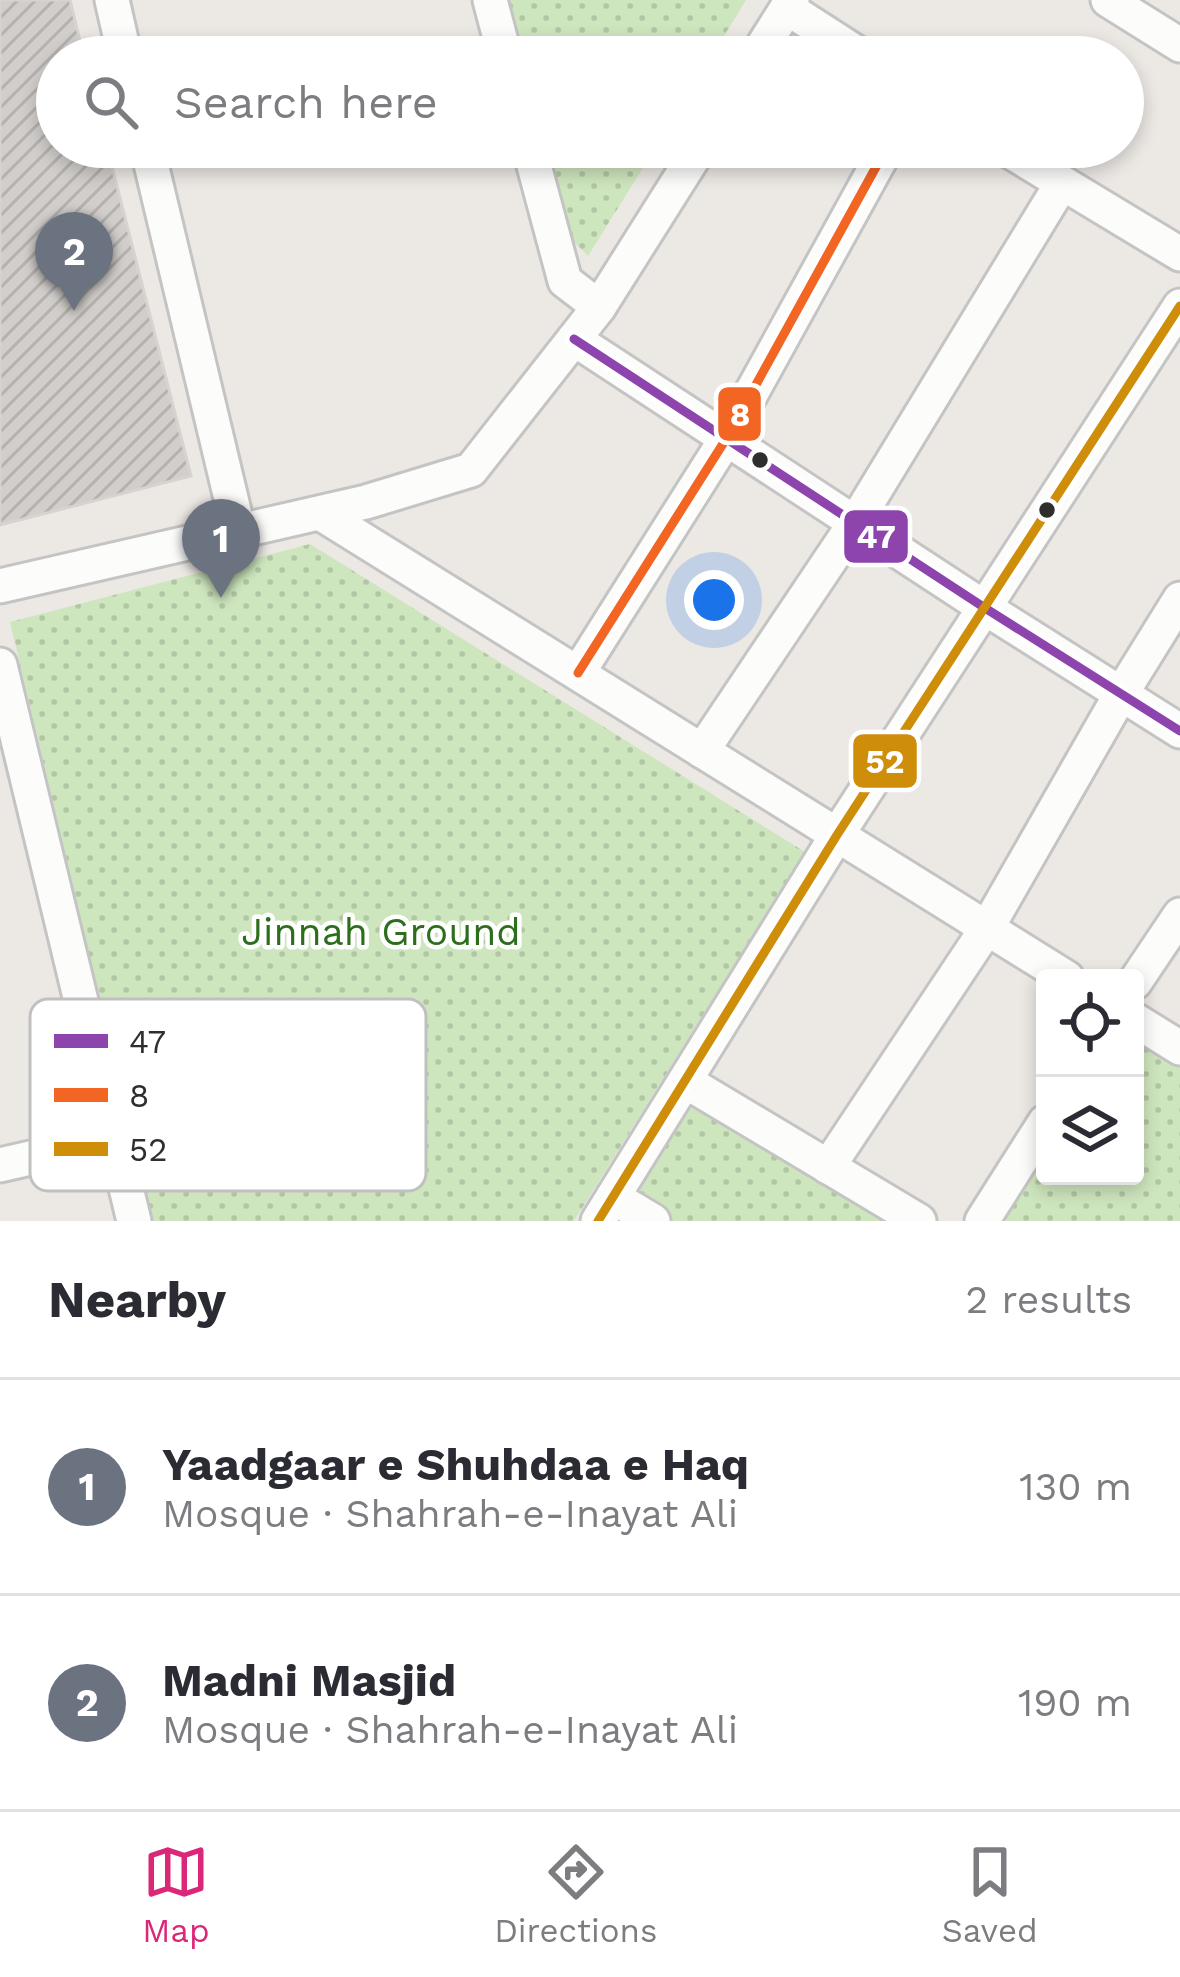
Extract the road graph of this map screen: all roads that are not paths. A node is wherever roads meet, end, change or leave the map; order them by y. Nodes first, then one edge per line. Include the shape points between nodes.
1 (112, 0) edge
2 (490, 0) edge
3 (1108, 0) edge
4 (790, 4) edge
5 (120, 36) edge
6 (500, 36) edge
7 (769, 36) edge
8 (834, 36) edge
9 (1180, 45) edge
10 (152, 168) edge
11 (535, 168) edge
12 (687, 168) edge
13 (875, 168) edge
14 (1037, 168) edge
15 (1062, 183) junction
16 (1180, 254) edge
17 (1180, 306) edge
18 (599, 307) junction
19 (574, 339) junction
20 (726, 439) junction
21 (320, 513) junction
22 (856, 524) junction
23 (239, 532) junction
24 (0, 586) edge
25 (1180, 599) edge
26 (986, 608) junction
27 (0, 665) edge
28 (578, 674) junction
29 (1121, 694) junction
30 (1180, 731) edge
31 (703, 751) junction
32 (837, 835) junction
33 (1180, 915) edge
34 (987, 928) junction
35 (1053, 969) edge
36 (1144, 969) edge
37 (80, 999) edge
38 (1144, 1026) edge
39 (1180, 1048) edge
40 (685, 1081) junction
41 (1036, 1136) edge
42 (30, 1158) edge
43 (0, 1165) edge
44 (829, 1167) junction
45 (126, 1191) edge
46 (606, 1209) edge
47 (134, 1221) edge
48 (653, 1221) edge
49 (919, 1221) edge
50 (982, 1221) edge

1 - 5 street
2 - 6 street
3 - 9 street
4 - 7 street
4 - 8 street
10 - 23 street
11 - 18 street via 565,281
12 - 18 street
13 - 20 street
14 - 15 street
15 - 16 street
15 - 22 street
17 - 26 street
18 - 19 street
19 - 20 street
19 - 21 street via 471,470
20 - 22 street
20 - 28 street
21 - 23 street
21 - 28 street
22 - 26 street
22 - 31 street
23 - 24 street
25 - 29 street
26 - 29 street
26 - 32 street
27 - 37 street
28 - 31 street
29 - 30 street
29 - 34 street
31 - 32 street
32 - 34 street
32 - 40 street
33 - 36 street
34 - 35 street
34 - 44 street
38 - 39 street
40 - 44 street
40 - 46 street
41 - 50 street
42 - 43 street
44 - 49 street
45 - 47 street
46 - 48 street

